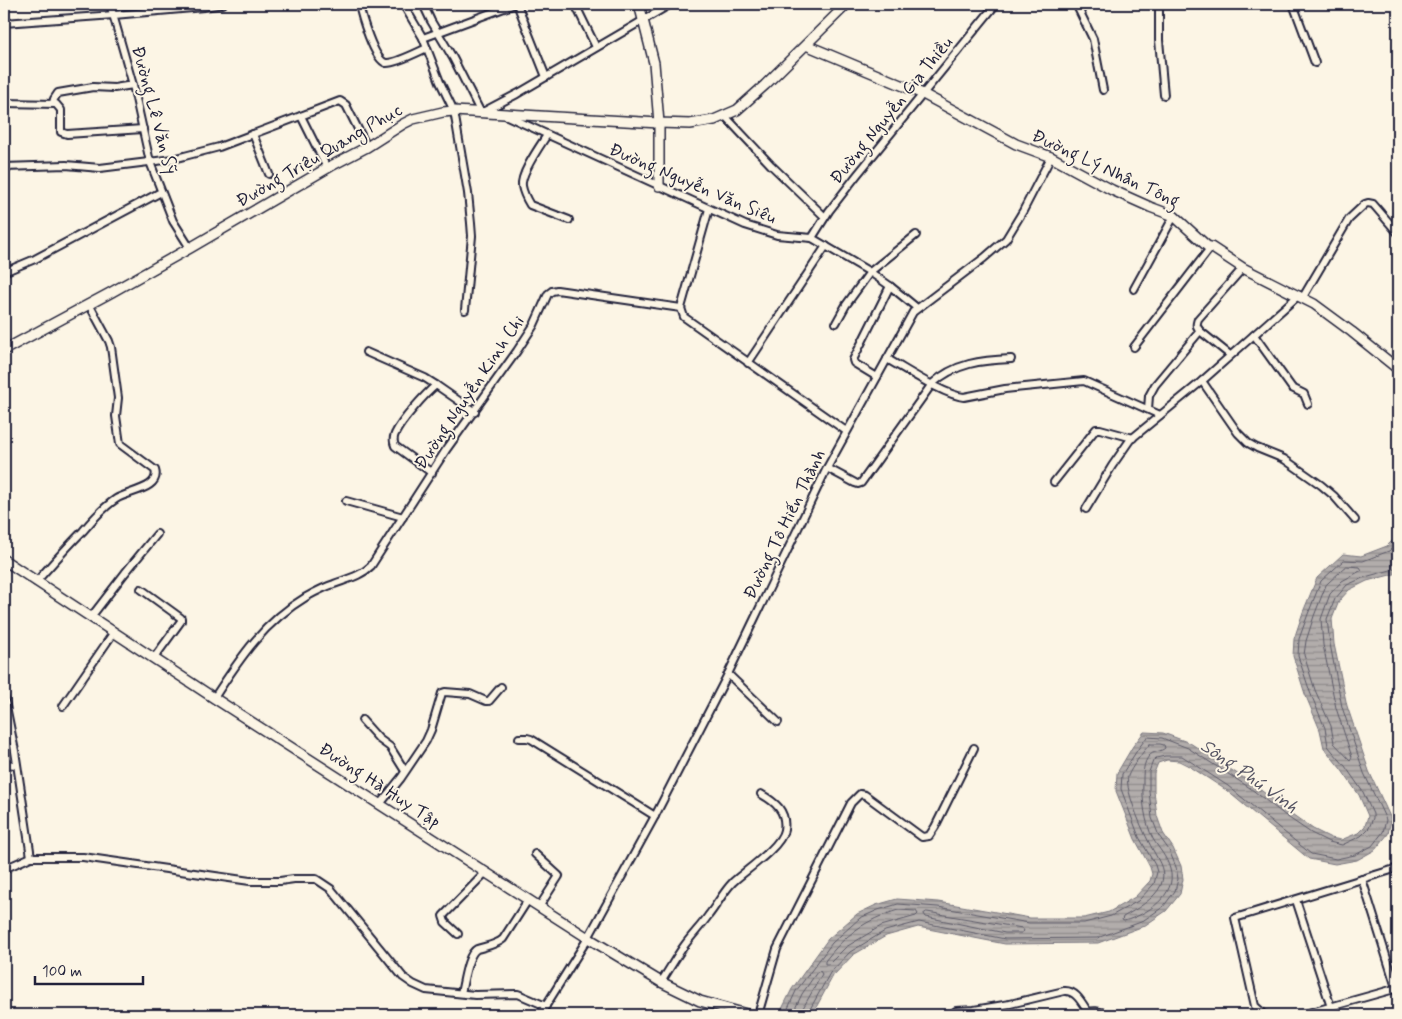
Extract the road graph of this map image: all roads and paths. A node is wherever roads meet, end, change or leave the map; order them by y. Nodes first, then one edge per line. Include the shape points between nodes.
1 (110, 4) edge
2 (223, 4) edge
3 (358, 4) edge
4 (403, 4) edge
5 (423, 4) edge
6 (516, 4) edge
7 (575, 4) edge
8 (639, 4) edge
9 (671, 4) edge
10 (847, 4) edge
11 (996, 4) edge
12 (1076, 4) edge
13 (1159, 4) edge
14 (1293, 4) edge
15 (210, 5) edge
16 (163, 7) edge
17 (114, 15) junction
18 (643, 20) junction
19 (4, 23) edge
20 (438, 32) junction
21 (423, 38) junction
22 (806, 45) junction
23 (596, 47) junction
24 (426, 48) junction
25 (1315, 63) dead end
26 (546, 77) junction
27 (133, 85) junction
28 (1103, 90) dead end
29 (923, 94) junction
30 (1164, 96) dead end
31 (4, 103) edge
32 (53, 103) junction
33 (454, 111) junction
34 (481, 113) junction
35 (504, 114) junction
36 (300, 116) junction
37 (725, 116) junction
38 (659, 123) junction
39 (143, 129) junction
40 (253, 134) junction
41 (547, 135) junction
42 (367, 147) junction
43 (1052, 157) junction
44 (150, 162) junction
45 (4, 167) edge
46 (327, 168) junction
47 (270, 174) dead end
48 (659, 186) junction
49 (161, 192) junction
50 (709, 209) junction
51 (1174, 216) junction
52 (825, 217) junction
53 (569, 220) dead end
54 (1398, 234) edge
55 (916, 235) dead end
56 (812, 238) junction
57 (826, 246) junction
58 (1211, 247) junction
59 (190, 248) junction
60 (1243, 268) junction
61 (4, 272) edge
62 (870, 272) junction
63 (890, 286) junction
64 (1134, 289) dead end
65 (1301, 296) junction
66 (89, 304) junction
67 (681, 308) junction
68 (917, 308) junction
69 (465, 310) dead end
70 (836, 323) dead end
71 (1200, 331) junction
72 (1254, 335) junction
73 (1134, 347) dead end
74 (4, 350) edge
75 (366, 352) dead end
76 (1230, 355) junction
77 (888, 359) junction
78 (1011, 359) dead end
79 (748, 363) junction
80 (1397, 365) edge
81 (877, 377) junction
82 (1202, 382) junction
83 (932, 384) junction
84 (436, 386) junction
85 (1308, 404) dead end
86 (1148, 409) junction
87 (474, 412) junction
88 (1160, 415) junction
89 (846, 431) junction
90 (1133, 438) junction
91 (828, 468) junction
92 (432, 472) junction
93 (1054, 482) dead end
94 (346, 501) dead end
95 (1086, 509) dead end
96 (403, 517) junction
97 (1355, 520) dead end
98 (158, 534) dead end
99 (5, 564) edge
100 (36, 582) junction
101 (141, 589) dead end
102 (91, 617) junction
103 (114, 632) junction
104 (154, 658) junction
105 (728, 674) junction
106 (501, 687) dead end
107 (4, 696) edge
108 (214, 698) junction
109 (63, 706) dead end
110 (362, 720) dead end
111 (778, 722) dead end
112 (519, 738) dead end
113 (974, 748) dead end
114 (4, 764) edge
115 (16, 764) junction
116 (405, 771) junction
117 (761, 794) dead end
118 (380, 804) junction
119 (655, 816) junction
120 (535, 854) dead end
121 (31, 857) junction
122 (4, 868) edge
123 (1398, 868) edge
124 (485, 873) junction
125 (1362, 879) junction
126 (528, 900) junction
127 (1296, 900) junction
128 (539, 907) junction
129 (458, 934) dead end
130 (588, 938) junction
131 (661, 982) junction
132 (1398, 990) edge
133 (461, 993) junction
134 (546, 1006) junction
135 (1331, 1007) junction
136 (1085, 1014) edge
137 (540, 1015) edge
138 (750, 1015) edge
139 (758, 1015) edge
140 (951, 1015) edge
141 (1109, 1015) edge
142 (1265, 1015) edge
143 (1301, 1015) edge

1 - 17 street, Đường Lê Văn Sỹ
2 - 15 street
3 - 24 street via 364,25 382,61 392,62
4 - 21 street
5 - 20 street
6 - 20 street
6 - 26 street
7 - 23 street
8 - 18 street
9 - 18 street
10 - 22 street, Đường Triệu Quang Phục
11 - 29 street, Đường Nguyễn Gia Thiều
12 - 28 street via 1092,36
13 - 30 street
14 - 25 street
15 - 16 street
16 - 17 street
17 - 19 street
17 - 27 street, Đường Lê Văn Sỹ
18 - 23 street
18 - 38 street via 654,63
20 - 21 street
20 - 34 street
21 - 24 street
22 - 29 street, Đường Lý Nhân Tông
22 - 37 street, Đường Triệu Quang Phục via 737,110
23 - 26 street
24 - 33 street
26 - 34 street
27 - 32 street via 58,93
27 - 39 street, Đường Lê Văn Sỹ
29 - 43 street, Đường Lý Nhân Tông via 1016,144
29 - 52 street, Đường Nguyễn Gia Thiều
31 - 32 street
32 - 39 street via 61,110 60,132
33 - 34 street, Đường Triệu Quang Phục
33 - 42 street, Đường Triệu Quang Phục via 413,119
33 - 69 street via 472,236
34 - 35 street, Đường Triệu Quang Phục
35 - 38 street, Đường Triệu Quang Phục
35 - 41 street, Đường Nguyễn Văn Siêu
36 - 40 street
36 - 42 street via 343,102
36 - 46 street
37 - 38 street, Đường Triệu Quang Phục via 690,124
37 - 52 street
38 - 48 street
39 - 44 street, Đường Lê Văn Sỹ
40 - 44 street via 219,147
40 - 47 street
41 - 48 street, Đường Nguyễn Văn Siêu
41 - 53 street via 526,171 522,186 530,205
42 - 46 street, Đường Triệu Quang Phục
43 - 51 street, Đường Lý Nhân Tông via 1112,190
43 - 68 street, Đường Tô Hiến Thành via 1006,239
44 - 45 street via 100,168 66,165
44 - 49 street, Đường Lê Văn Sỹ
46 - 59 street, Đường Triệu Quang Phục
48 - 50 street, Đường Nguyễn Văn Siêu
49 - 59 street, Đường Lê Văn Sỹ via 173,221
49 - 61 street
50 - 56 street, Đường Nguyễn Văn Siêu via 777,235
50 - 67 street
51 - 58 street, Đường Lý Nhân Tông
51 - 64 street
52 - 56 street, Đường Nguyễn Gia Thiều
54 - 65 street via 1373,204 1364,204 1349,219
55 - 62 street
56 - 57 street, Đường Nguyễn Văn Siêu
57 - 62 street, Đường Nguyễn Văn Siêu
57 - 79 street
58 - 60 street, Đường Lý Nhân Tông
58 - 73 street
59 - 66 street, Đường Triệu Quang Phục
60 - 65 street, Đường Lý Nhân Tông
60 - 71 street via 1198,320 1196,326
62 - 63 street, Đường Nguyễn Văn Siêu
62 - 70 street
63 - 68 street, Đường Nguyễn Văn Siêu
63 - 81 street via 853,360
65 - 72 street
65 - 80 street, Đường Lý Nhân Tông
66 - 74 street, Đường Triệu Quang Phục
66 - 100 street via 111,347 120,444 156,474 152,483 117,498 97,515
67 - 79 street via 684,317
67 - 87 street, Đường Nguyễn Kinh Chi via 552,291 534,325
68 - 77 street, Đường Tô Hiến Thành
71 - 76 street
71 - 86 street via 1155,385
72 - 76 street
72 - 85 street via 1292,388 1304,394
75 - 84 street
76 - 82 street
77 - 81 street, Đường Tô Hiến Thành
77 - 83 street
78 - 83 street via 975,362 941,376
79 - 89 street
81 - 89 street, Đường Tô Hiến Thành
82 - 88 street
82 - 97 street via 1248,443 1284,459 1334,496
83 - 86 street via 964,397 1005,389 1084,381
83 - 91 street via 861,483
84 - 87 street
84 - 92 street via 393,438 397,448
86 - 88 street
87 - 92 street, Đường Nguyễn Kinh Chi
88 - 90 street
89 - 91 street, Đường Tô Hiến Thành
90 - 93 street via 1096,429
90 - 95 street
91 - 105 street, Đường Tô Hiến Thành
92 - 96 street, Đường Nguyễn Kinh Chi
94 - 96 street
96 - 108 street, Đường Nguyễn Kinh Chi via 366,571 305,597 276,618 243,653
98 - 102 street
99 - 100 street, Đường Hà Huy Tập
100 - 102 street, Đường Hà Huy Tập
101 - 104 street via 181,618
102 - 103 street, Đường Hà Huy Tập
103 - 104 street, Đường Hà Huy Tập
103 - 109 street
104 - 108 street, Đường Hà Huy Tập
105 - 111 street
105 - 119 street, Đường Tô Hiến Thành
106 - 116 street via 490,701 466,693 442,693 429,735
107 - 115 street
108 - 118 street, Đường Hà Huy Tập
110 - 116 street via 390,747
112 - 119 street via 531,739
113 - 139 street via 929,836 922,837 865,795 860,794 851,803 777,949
114 - 115 street
115 - 121 street
116 - 118 street
117 - 131 street via 779,807 784,822 782,835 725,891
118 - 124 street, Đường Hà Huy Tập
119 - 130 street, Đường Tô Hiến Thành
120 - 128 street via 559,876
121 - 122 street
121 - 133 street via 83,857 259,882 316,879 331,889 403,977 426,990
123 - 125 street
124 - 126 street, Đường Hà Huy Tập
124 - 129 street via 443,916
125 - 127 street
125 - 132 street
126 - 128 street, Đường Hà Huy Tập
126 - 133 street via 503,939 470,955
127 - 135 street
127 - 142 street via 1235,918 1255,1006
128 - 130 street, Đường Hà Huy Tập
130 - 131 street, Đường Hà Huy Tập
130 - 134 street, Đường Tô Hiến Thành
131 - 138 street, Đường Hà Huy Tập via 700,1001
132 - 135 street
133 - 134 street via 518,994
134 - 137 street, Đường Tô Hiến Thành
135 - 143 street
136 - 140 street via 1070,990 1010,1004 956,1011
136 - 141 street via 1098,1011

